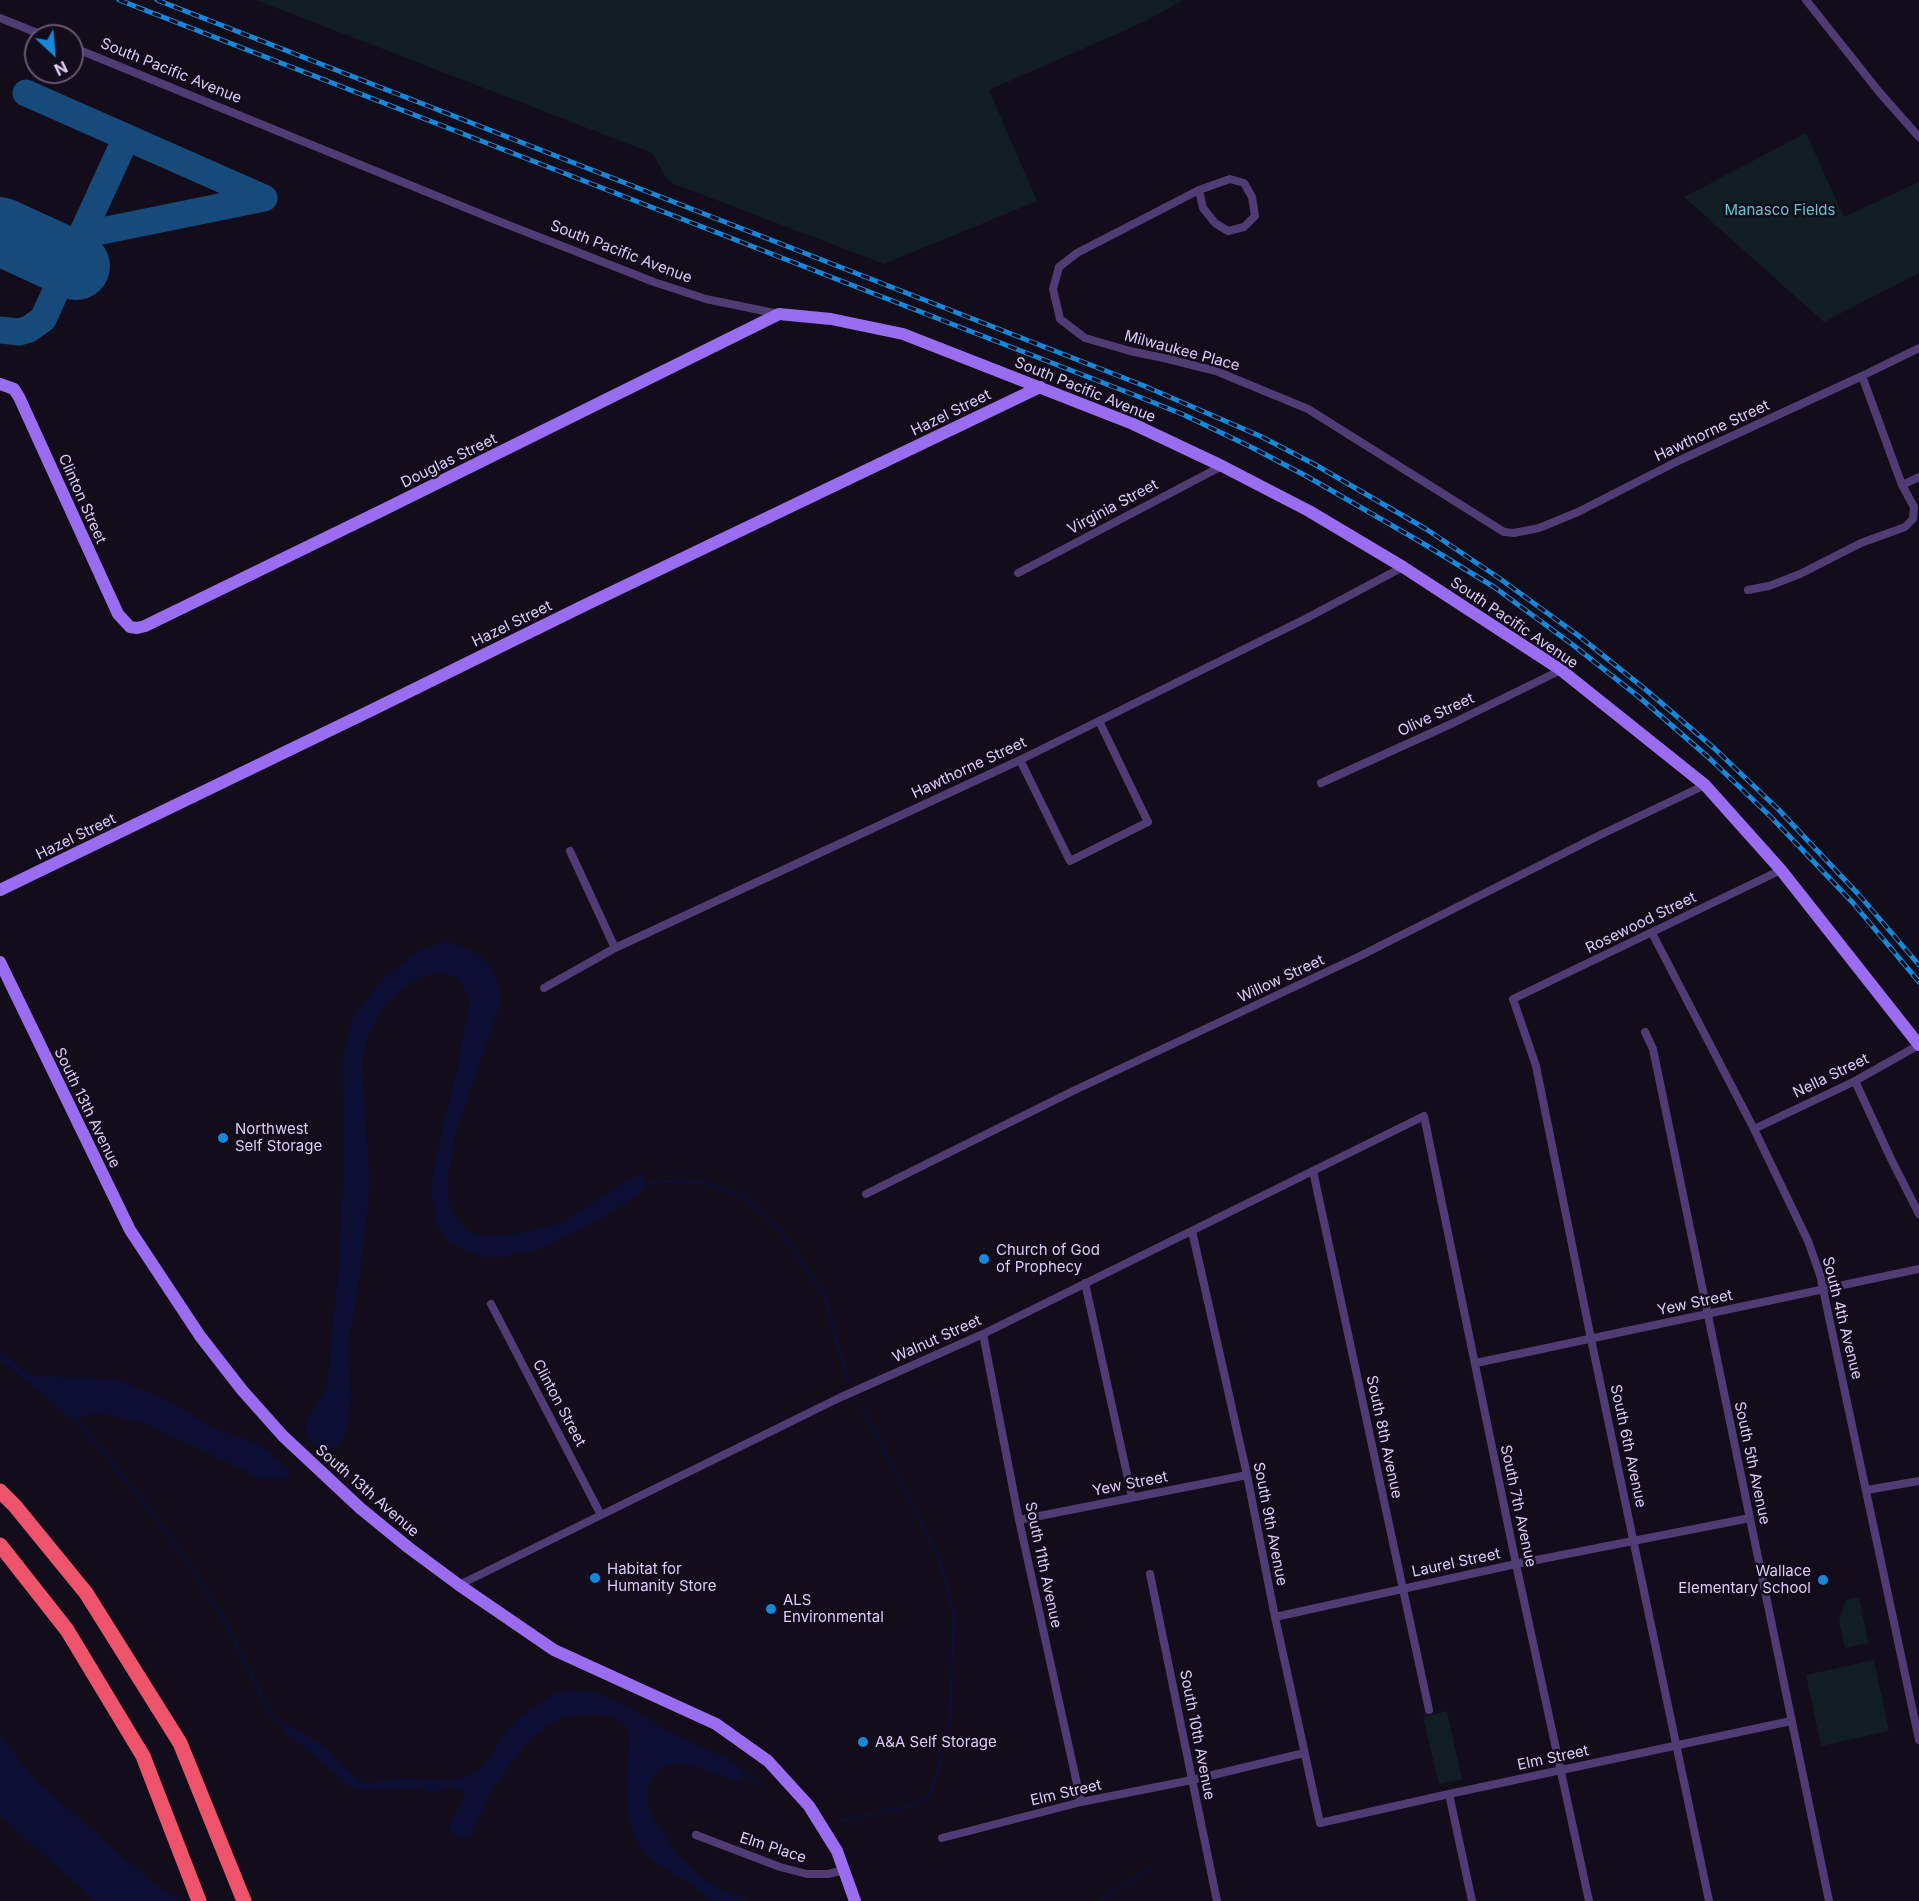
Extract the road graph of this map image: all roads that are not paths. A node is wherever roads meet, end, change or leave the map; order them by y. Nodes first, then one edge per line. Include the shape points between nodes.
1 (1806, 0) edge
2 (0, 18) edge
3 (24, 28) edge
4 (84, 52) edge
5 (1919, 137) edge
6 (1199, 189) junction
7 (779, 314) junction
8 (1919, 348) edge
9 (1862, 376) junction
10 (3, 385) edge
11 (1040, 387) junction
12 (1222, 466) junction
13 (1919, 477) edge
14 (1902, 485) junction
15 (1514, 533) joint
16 (1403, 567) junction
17 (1018, 573) dead end
18 (1748, 590) dead end
19 (130, 627) joint
20 (1561, 670) junction
21 (1099, 721) junction
22 (1020, 760) junction
23 (1321, 783) dead end
24 (1706, 785) junction
25 (570, 851) dead end
26 (1781, 870) junction
27 (0, 890) edge
28 (1652, 933) junction
29 (615, 948) junction
30 (0, 962) edge
31 (544, 988) dead end
32 (1513, 999) joint
33 (1645, 1032) dead end
34 (1919, 1045) edge
35 (1855, 1081) junction
36 (1424, 1116) joint
37 (1754, 1129) junction
38 (1313, 1171) junction
39 (866, 1194) dead end
40 (1919, 1214) edge
41 (1192, 1231) junction
42 (1919, 1269) edge
43 (1085, 1283) junction
44 (1823, 1290) junction
45 (491, 1305) dead end
46 (1707, 1315) junction
47 (983, 1334) junction
48 (1591, 1339) junction
49 (1476, 1363) junction
50 (1247, 1475) junction
51 (1919, 1480) edge
52 (1867, 1490) junction
53 (0, 1491) edge
54 (1132, 1497) junction
55 (601, 1515) junction
56 (1750, 1518) junction
57 (1019, 1520) junction
58 (1635, 1541) junction
59 (0, 1545) edge
60 (1516, 1564) junction
61 (1150, 1574) dead end
62 (459, 1585) junction
63 (1403, 1588) junction
64 (1275, 1617) junction
65 (1914, 1694) edge
66 (1429, 1710) dead end
67 (1791, 1721) junction
68 (1919, 1740) edge
69 (1675, 1745) junction
70 (1304, 1753) junction
71 (1560, 1770) junction
72 (1192, 1780) junction
73 (1449, 1794) junction
74 (1081, 1802) junction
75 (1320, 1823) joint
76 (696, 1835) dead end
77 (942, 1838) dead end
78 (844, 1870) junction
79 (243, 1898) edge
80 (199, 1901) edge
81 (855, 1901) edge
82 (1217, 1901) edge
83 (1472, 1901) edge
84 (1589, 1901) edge
85 (1709, 1901) edge
86 (1829, 1901) edge

1 - 5 street
2 - 3 street
4 - 7 street, South Pacific Avenue via 654,282 706,299
6 - 6 street via 1230,179 1244,183 1252,197 1255,216 1244,226 1228,231 1203,208
6 - 15 street, Milwaukee Place via 1077,253 1059,267 1053,289 1059,319 1085,338 1216,371 1308,409 1495,528
7 - 11 street, South Pacific Avenue via 831,319 903,334
7 - 19 street, Douglas Street via 145,626
8 - 9 street, Hawthorne Street
9 - 14 street
9 - 15 street, Hawthorne Street via 1578,512 1539,528
10 - 19 street, Clinton Street via 14,389 19,397 118,614
11 - 12 street, South Pacific Avenue via 1133,424
11 - 27 street, Hazel Street
12 - 16 street, South Pacific Avenue via 1309,511
12 - 17 street, Virginia Street
13 - 14 street
14 - 18 street via 1915,512 1905,527 1861,543 1800,574
16 - 20 street, South Pacific Avenue
16 - 21 street, Hawthorne Street
20 - 23 street, Olive Street
20 - 24 street, South Pacific Avenue
21 - 22 street, Hawthorne Street
21 - 22 street via 1148,822 1070,861
22 - 29 street, Hawthorne Street
24 - 26 street, South Pacific Avenue
24 - 39 street, Willow Street
25 - 29 street
26 - 28 street, Rosewood Street
26 - 34 street, South Pacific Avenue
28 - 32 street, Rosewood Street
28 - 37 street, South 4th Avenue
29 - 31 street, Hawthorne Street
30 - 62 street, South 13th Avenue via 130,1230 200,1336 283,1436 360,1508
32 - 48 street, South 6th Avenue via 1536,1066
33 - 46 street, South 5th Avenue via 1653,1049
34 - 35 street, Nella Street
35 - 37 street, Nella Street
35 - 40 street
36 - 38 street, Walnut Street
36 - 49 street, South 7th Avenue
37 - 44 street, South 4th Avenue via 1808,1241
38 - 41 street, Walnut Street
38 - 63 street, South 8th Avenue
41 - 43 street, Walnut Street
41 - 50 street, South 9th Avenue
42 - 44 street, Yew Street
43 - 47 street, Walnut Street
43 - 54 street
44 - 46 street, Yew Street
44 - 52 street, South 4th Avenue
45 - 55 street, Clinton Street
46 - 48 street, Yew Street
46 - 56 street, South 5th Avenue
47 - 55 street, Walnut Street via 839,1398
47 - 57 street, South 11th Avenue
48 - 49 street, Yew Street
48 - 58 street, South 6th Avenue
49 - 60 street, South 7th Avenue
50 - 54 street, Yew Street
50 - 64 street, South 9th Avenue
51 - 52 street
52 - 65 street, South 4th Avenue
53 - 79 highway via 86,1593 180,1743
54 - 57 street, Yew Street
55 - 62 street, Walnut Street
56 - 58 street, Laurel Street
56 - 67 street, South 5th Avenue
57 - 74 street, South 11th Avenue
58 - 60 street, Laurel Street
58 - 69 street, South 6th Avenue
59 - 80 highway via 67,1630 143,1756
60 - 63 street, Laurel Street
60 - 71 street, South 7th Avenue
61 - 72 street, South 10th Avenue
62 - 78 street, South 13th Avenue via 554,1650 716,1724 768,1761 809,1806
63 - 64 street, Laurel Street
63 - 66 street, South 8th Avenue
64 - 70 street, South 9th Avenue
65 - 68 street, South 4th Avenue
67 - 69 street, Elm Street
67 - 86 street, South 5th Avenue
69 - 71 street, Elm Street
69 - 85 street, South 6th Avenue
70 - 72 street, Elm Street
70 - 75 street, South 9th Avenue
71 - 73 street, Elm Street
71 - 84 street, South 7th Avenue
72 - 74 street, Elm Street
72 - 82 street, South 10th Avenue
73 - 75 street, Elm Street
73 - 83 street
74 - 77 street, Elm Street
76 - 78 street, Elm Place via 780,1867 828,1874
78 - 81 street, South 13th Avenue

